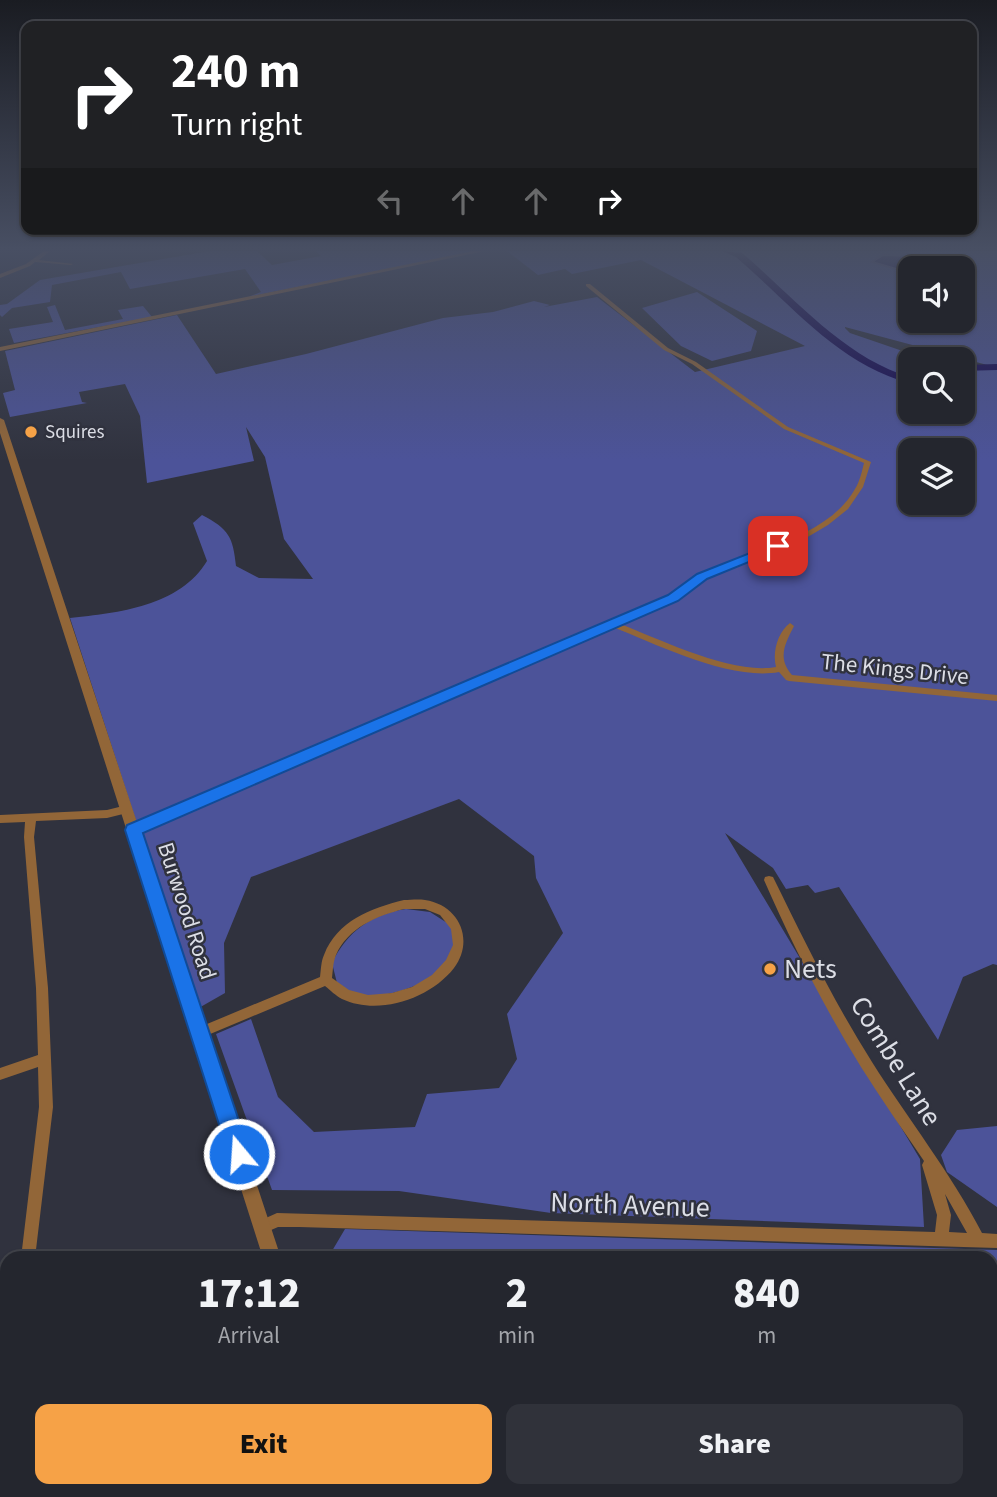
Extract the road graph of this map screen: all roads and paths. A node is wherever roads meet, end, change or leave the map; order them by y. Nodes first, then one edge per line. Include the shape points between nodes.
1 (139, 321) edge
2 (632, 321) edge
3 (0, 349) edge
4 (1, 425) edge
5 (613, 624) junction
6 (790, 626) dead end
7 (780, 669) junction
8 (769, 674) junction
9 (789, 678) junction
10 (997, 698) edge
11 (127, 809) junction
12 (31, 818) junction
13 (0, 819) edge
14 (133, 830) junction
15 (769, 880) dead end
16 (326, 980) junction
17 (200, 1033) junction
18 (45, 1059) junction
19 (0, 1074) edge
20 (925, 1154) junction
21 (262, 1227) junction
22 (941, 1239) junction
23 (978, 1240) junction
24 (997, 1241) edge
25 (29, 1251) edge
26 (270, 1251) edge

1 - 3 street
2 - 5 street via 666,349 694,363 786,428 869,462 863,484 835,518 817,530 702,577 673,598
4 - 11 street, Burwood Road
5 - 8 street, The Kings Drive via 727,666
5 - 14 street
6 - 7 street via 777,653
7 - 8 street
7 - 9 street, The Kings Drive
8 - 9 street, The Kings Drive
9 - 10 street, The Kings Drive
11 - 12 street
11 - 14 street, Burwood Road
12 - 13 street
12 - 18 street
14 - 17 street, Burwood Road
15 - 20 street, Combe Lane via 852,1041
16 - 16 street via 326,960 334,943 372,913 398,906 427,906 449,917 457,928 459,944 452,961 438,977 412,993 383,1001 359,1000 341,994
16 - 17 street
17 - 21 street, Burwood Road
18 - 19 street
18 - 25 street via 45,1127
20 - 22 street, Combe Lane via 944,1215
20 - 23 street, Combe Lane via 960,1201
21 - 22 street, North Avenue via 277,1220 299,1220
21 - 26 street, Burwood Road
22 - 23 street, North Avenue
23 - 24 street, North Avenue

